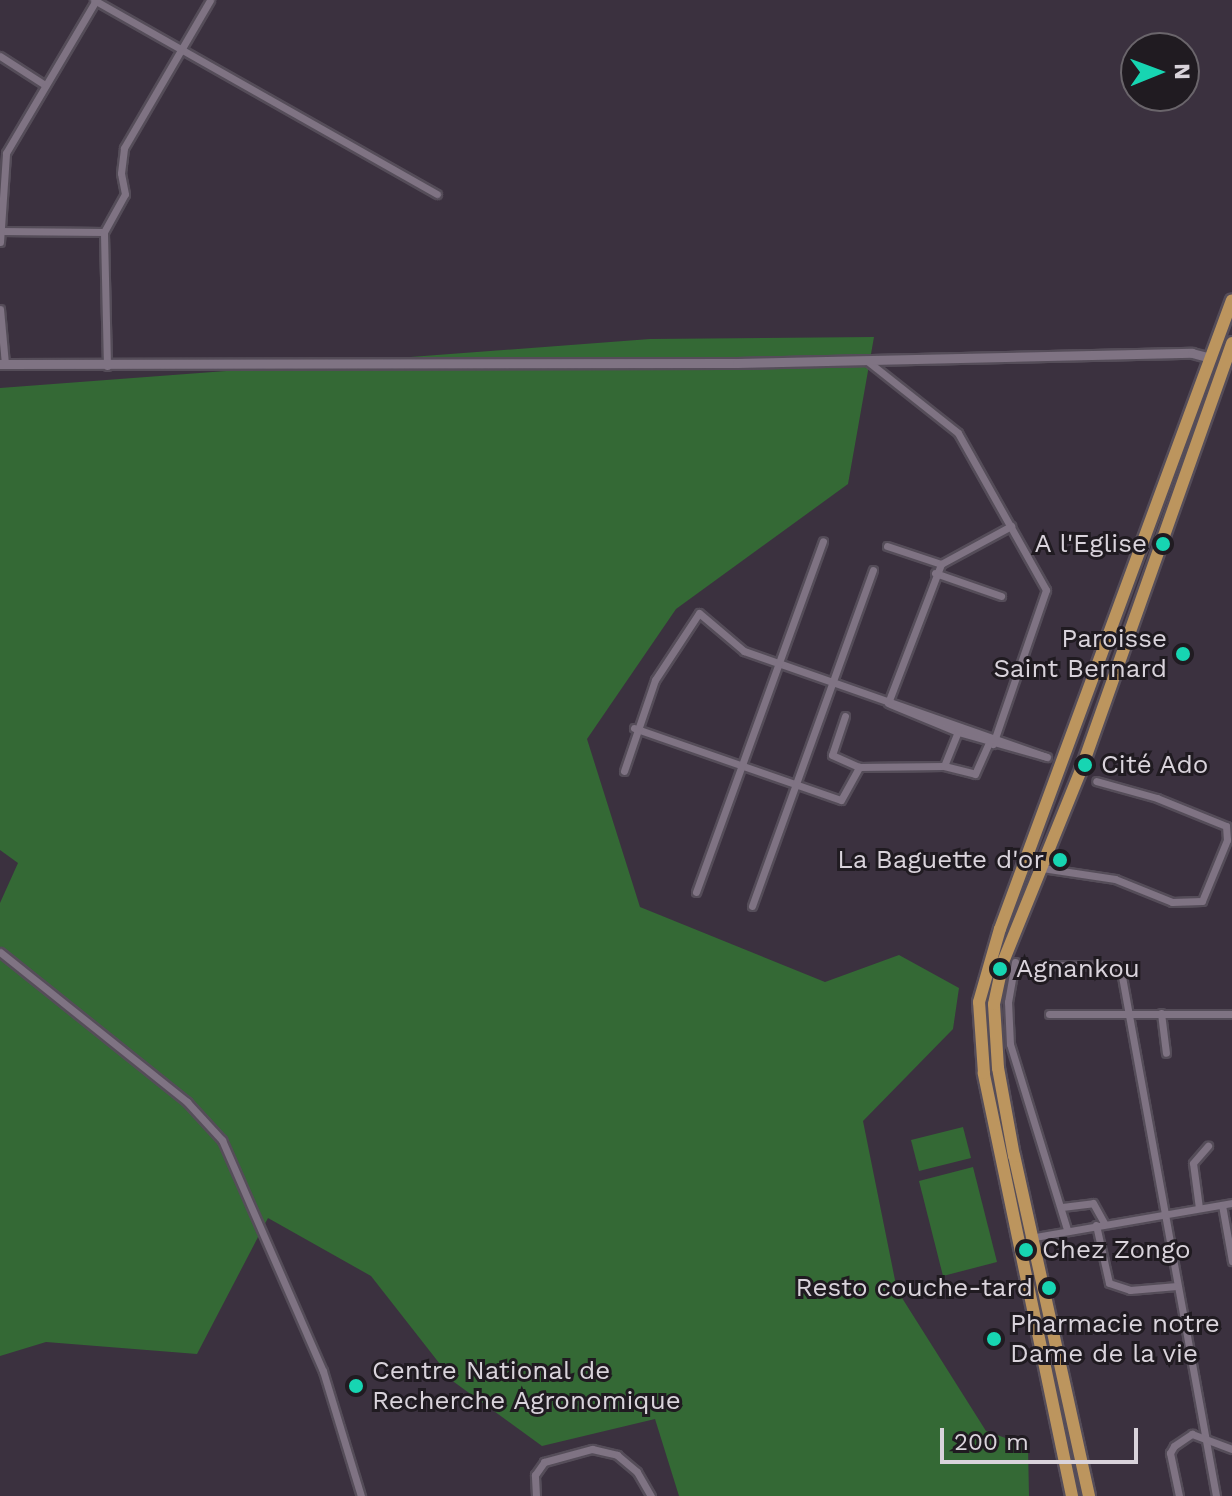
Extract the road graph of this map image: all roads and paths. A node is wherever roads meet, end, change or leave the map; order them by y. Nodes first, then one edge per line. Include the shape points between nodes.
1 (210, 0) edge
2 (95, 1) edge
3 (181, 50) junction
4 (0, 56) edge
5 (45, 85) junction
6 (437, 194) dead end
7 (0, 231) edge
8 (104, 232) junction
9 (0, 242) edge
10 (1232, 300) edge
11 (0, 309) edge
12 (1232, 343) edge
13 (1211, 358) junction
14 (866, 360) junction
15 (2, 364) edge
16 (107, 366) junction
17 (1227, 373) edge
18 (1157, 509) junction
19 (1171, 515) junction
20 (1011, 526) junction
21 (823, 541) dead end
22 (887, 546) dead end
23 (941, 564) junction
24 (873, 570) dead end
25 (935, 573) junction
26 (1001, 596) dead end
27 (777, 662) junction
28 (833, 684) junction
29 (888, 703) junction
30 (845, 716) dead end
31 (634, 728) junction
32 (958, 732) junction
33 (992, 742) junction
34 (741, 766) junction
35 (944, 766) junction
36 (859, 767) junction
37 (624, 771) dead end
38 (1096, 781) dead end
39 (798, 786) junction
40 (1042, 868) junction
41 (696, 892) dead end
42 (752, 906) dead end
43 (0, 952) edge
44 (1015, 962) dead end
45 (1042, 965) dead end
46 (1161, 1013) junction
47 (1049, 1014) dead end
48 (1232, 1014) edge
49 (1128, 1015) junction
50 (1166, 1053) dead end
51 (1208, 1146) dead end
52 (1232, 1203) edge
53 (1222, 1205) junction
54 (1062, 1207) junction
55 (1199, 1208) junction
56 (1164, 1214) junction
57 (1100, 1224) junction
58 (1067, 1229) junction
59 (1033, 1237) junction
60 (1018, 1240) junction
61 (1232, 1261) edge
62 (1177, 1286) junction
63 (1206, 1435) junction
64 (1232, 1449) edge
65 (361, 1496) edge
66 (536, 1496) edge
67 (651, 1496) edge
68 (1072, 1496) edge
69 (1089, 1496) edge
70 (1179, 1496) edge
71 (1216, 1496) edge

1 - 3 street
2 - 3 street
2 - 5 street
3 - 6 street
3 - 8 street via 124,148 125,194
4 - 5 street
5 - 7 street via 6,153
7 - 8 street
7 - 9 street
8 - 16 street
10 - 13 main road
11 - 15 street
12 - 17 main road
13 - 14 street via 1192,353
13 - 18 main road
14 - 16 street
14 - 20 street via 958,433
15 - 16 street
17 - 19 main road
18 - 19 main road
18 - 60 main road via 1000,929 979,1002 980,1048
19 - 40 main road
20 - 23 street
20 - 33 street via 1046,590
21 - 27 street
22 - 23 street
23 - 25 street
24 - 28 street
25 - 26 street
25 - 29 street
27 - 28 street
27 - 31 street via 740,649 708,618 696,614 666,658
27 - 34 street
28 - 29 street
28 - 39 street
29 - 32 street
29 - 33 street
30 - 36 street via 832,755
31 - 34 street
31 - 37 street
32 - 33 street
32 - 35 street
33 - 33 street via 1047,757
33 - 35 street via 975,774
34 - 39 street
34 - 41 street
35 - 36 street
36 - 39 street via 841,800
38 - 40 street via 1226,826 1227,840 1202,901 1172,902 1115,879
39 - 42 street
40 - 59 main road via 1003,962 994,1004 998,1068
43 - 65 street via 187,1102 222,1140 323,1371
44 - 54 street via 1008,1002 1010,1044 1021,1092
45 - 49 street via 1119,967
46 - 48 street
46 - 49 street
46 - 50 street
47 - 49 street
49 - 56 street
51 - 55 street via 1193,1158
52 - 53 street
53 - 55 street
53 - 61 street
54 - 57 street via 1093,1203
54 - 58 street
55 - 56 street
56 - 57 street
56 - 62 street
57 - 58 street
57 - 62 street via 1109,1283 1130,1290
58 - 59 street
59 - 60 street
59 - 69 main road
60 - 68 main road
62 - 63 street
63 - 64 street
63 - 70 street via 1189,1435 1171,1448
63 - 71 street
66 - 67 street via 535,1475 544,1462 592,1449 617,1455 637,1472

